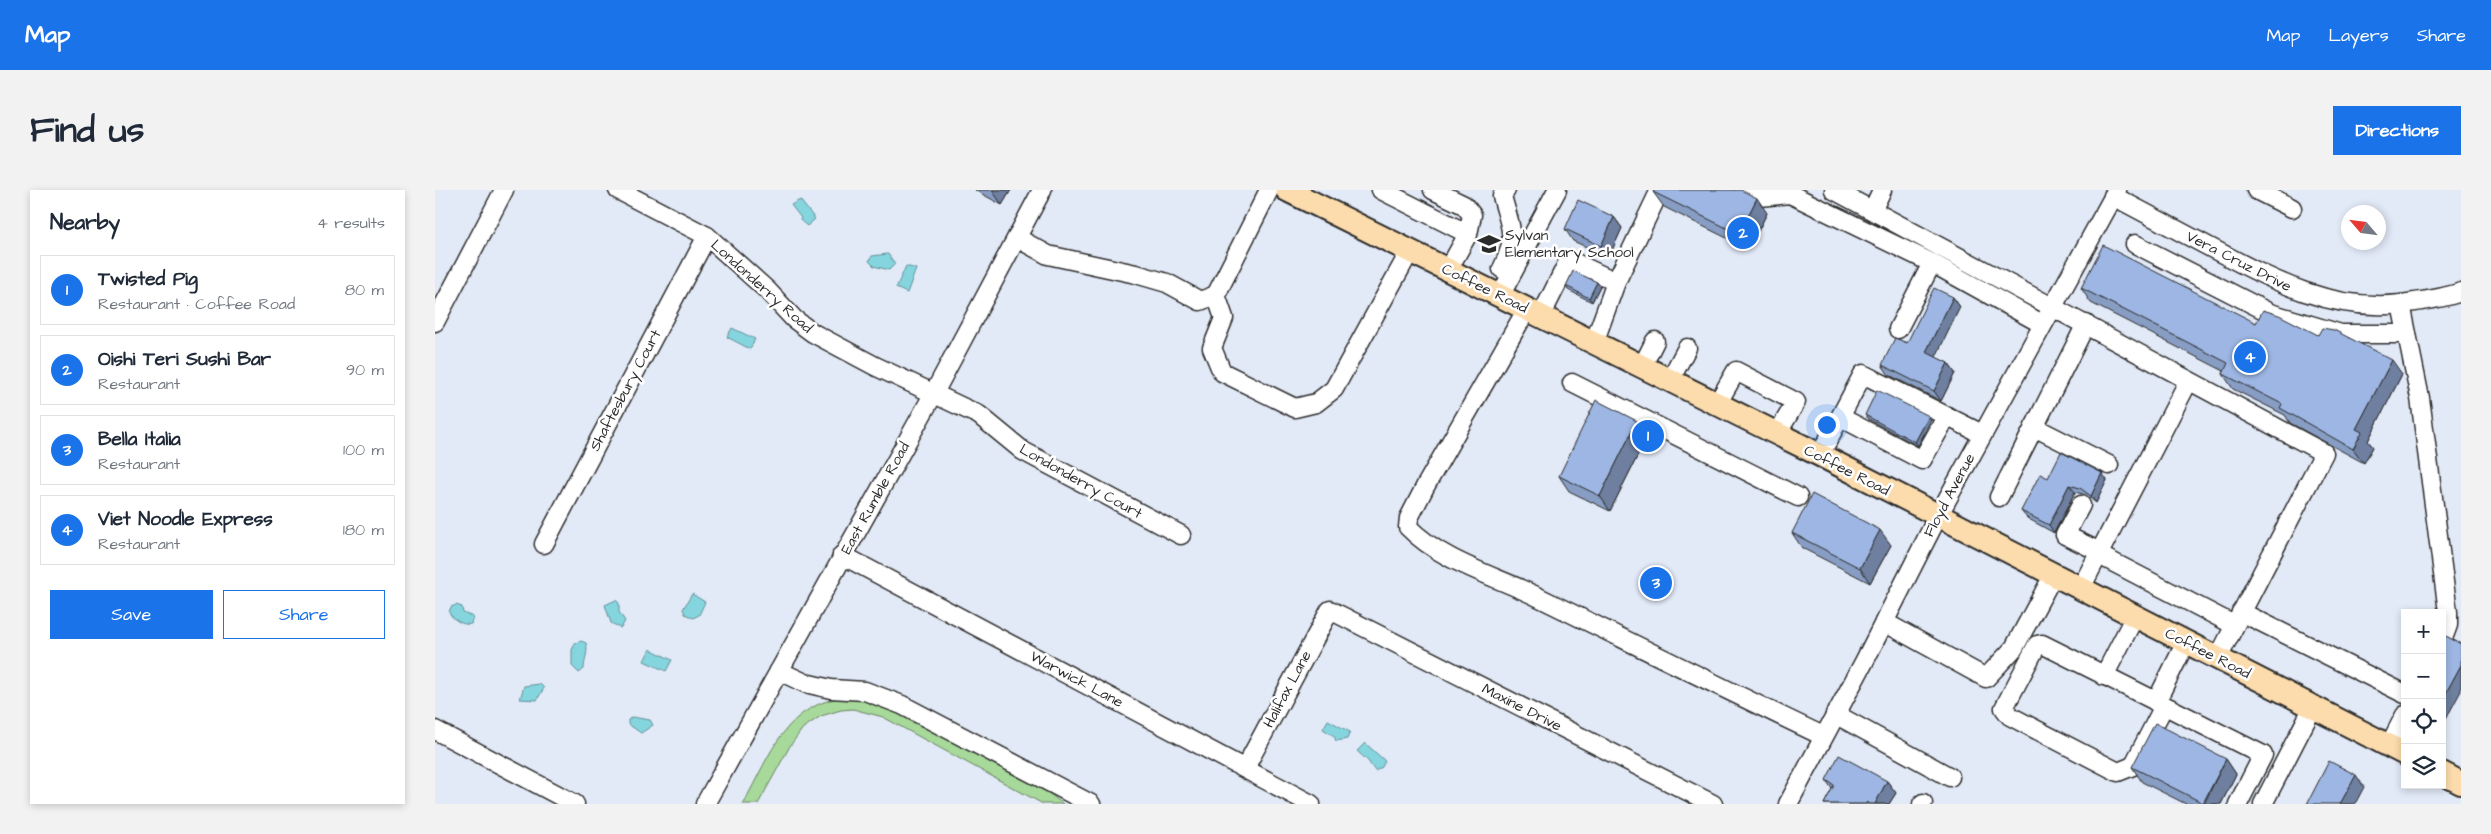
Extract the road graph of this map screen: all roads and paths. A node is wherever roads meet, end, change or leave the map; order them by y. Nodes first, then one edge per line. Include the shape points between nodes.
1 (503, 190) edge
2 (618, 190) edge
3 (1043, 190) edge
4 (1269, 190) edge
5 (1287, 190) edge
6 (1381, 190) edge
7 (1433, 190) edge
8 (1506, 190) edge
9 (1557, 190) edge
10 (1660, 190) edge
11 (1744, 190) edge
12 (1835, 190) edge
13 (1881, 190) edge
14 (2256, 190) edge
15 (2115, 193) edge
16 (2292, 208) dead end
17 (1873, 209) junction
18 (1468, 234) junction
19 (707, 236) junction
20 (1017, 238) junction
21 (2135, 244) dead end
22 (1410, 251) junction
23 (1931, 263) junction
24 (1448, 270) junction
25 (1616, 282) junction
26 (2461, 292) edge
27 (1495, 294) junction
28 (1216, 296) junction
29 (2401, 304) junction
30 (2052, 306) junction
31 (1534, 313) junction
32 (435, 322) edge
33 (2042, 324) junction
34 (2086, 324) junction
35 (1898, 329) dead end
36 (2407, 334) junction
37 (1655, 341) dead end
38 (1594, 343) junction
39 (1687, 348) dead end
40 (1642, 367) junction
41 (1670, 380) junction
42 (2188, 382) junction
43 (1572, 383) dead end
44 (934, 393) junction
45 (1717, 404) junction
46 (1947, 416) junction
47 (1840, 417) junction
48 (2034, 427) junction
49 (1777, 434) junction
50 (1982, 434) junction
51 (1820, 455) junction
52 (2109, 465) dead end
53 (1798, 497) dead end
54 (1999, 497) dead end
55 (2081, 505) dead end
56 (1938, 516) junction
57 (1181, 535) dead end
58 (544, 544) dead end
59 (2099, 554) junction
60 (843, 555) junction
61 (2053, 574) junction
62 (2081, 588) junction
63 (1330, 610) joint
64 (2135, 616) junction
65 (2238, 619) junction
66 (1884, 622) junction
67 (2446, 630) edge
68 (2186, 642) junction
69 (2217, 658) junction
70 (779, 671) junction
71 (2104, 676) junction
72 (2401, 692) edge
73 (2160, 704) junction
74 (2313, 707) junction
75 (1835, 714) junction
76 (435, 730) edge
77 (2401, 733) edge
78 (1823, 736) junction
79 (2397, 750) edge
80 (1245, 768) junction
81 (2446, 775) edge
82 (1950, 776) dead end
83 (2461, 783) edge
84 (575, 804) edge
85 (705, 804) edge
86 (1091, 804) edge
87 (1311, 804) edge
88 (1713, 804) edge
89 (1788, 804) edge
90 (2238, 804) edge
91 (2263, 804) edge

1 - 32 street
2 - 19 street, Londonderry Road
3 - 20 street, East Rumble Road
4 - 28 street
5 - 22 main road, Coffee Road
6 - 18 street
7 - 18 street via 1464,206 1472,215
8 - 27 street via 1502,196 1513,239 1512,249
9 - 27 street
10 - 25 street
11 - 23 street via 1759,197 1790,194
12 - 17 street
13 - 17 street
14 - 16 street
15 - 29 street, Vera Cruz Drive via 2271,280 2303,293 2361,305
15 - 30 street, Floyd Avenue
17 - 30 street
18 - 24 street
19 - 44 street, Londonderry Road via 813,333
19 - 58 street, Shaftesbury Court
20 - 28 street via 1048,255 1117,268 1167,283 1199,300
20 - 44 street, East Rumble Road
21 - 36 street via 2270,313 2341,334
22 - 24 main road, Coffee Road
22 - 28 street via 1334,389 1316,403 1295,408 1222,372 1212,348 1224,318
23 - 33 street
23 - 35 street
24 - 27 main road, Coffee Road
25 - 31 street via 1569,260
25 - 38 street
26 - 29 street, Vera Cruz Drive via 2424,302
27 - 31 main road, Coffee Road
29 - 36 street
30 - 33 street, Floyd Avenue
30 - 34 street
31 - 38 main road, Coffee Road
31 - 78 street via 1426,485 1409,518 1409,527 1424,543 1443,554
33 - 50 street, Floyd Avenue
34 - 42 street
34 - 48 street
36 - 67 street via 2420,398 2448,612
37 - 40 street
38 - 40 main road, Coffee Road
39 - 41 street
40 - 41 main road, Coffee Road
41 - 45 main road, Coffee Road
42 - 59 street
42 - 65 street via 2325,453
43 - 53 street
44 - 57 street, Londonderry Court via 979,415 1023,451
44 - 60 street, East Rumble Road
45 - 49 main road, Coffee Road
45 - 49 street via 1736,371 1796,402
46 - 47 street via 1863,374
46 - 47 street via 1922,460
46 - 50 street
47 - 51 street
48 - 52 street
48 - 54 street
49 - 51 main road, Coffee Road
50 - 56 street, Floyd Avenue
51 - 56 main road, Coffee Road
55 - 59 street via 2065,535
56 - 61 main road, Coffee Road
56 - 66 street, Floyd Avenue
59 - 62 street
59 - 65 street
60 - 70 street, East Rumble Road
60 - 80 street, Warwick Lane
61 - 62 main road, Coffee Road
61 - 66 street via 2014,648 1987,678
62 - 64 main road, Coffee Road
63 - 80 street, Halifax Lane
63 - 88 street, Maxine Drive
64 - 68 main road, Coffee Road
64 - 71 street
65 - 69 street
65 - 72 street
66 - 75 street, Floyd Avenue
68 - 69 main road, Coffee Road
68 - 73 street
69 - 74 main road, Coffee Road
70 - 85 street, East Rumble Road
70 - 86 street via 805,683 831,689 865,691 902,705
71 - 73 street
71 - 73 street via 2042,644 2037,645 2004,708 2010,716 2118,772 2133,766
73 - 90 street via 2263,755
74 - 79 main road, Coffee Road
74 - 91 street
75 - 78 street, Floyd Avenue
75 - 82 street
76 - 84 street
77 - 79 street
78 - 89 street, Floyd Avenue
80 - 87 street, Warwick Lane
81 - 83 main road

